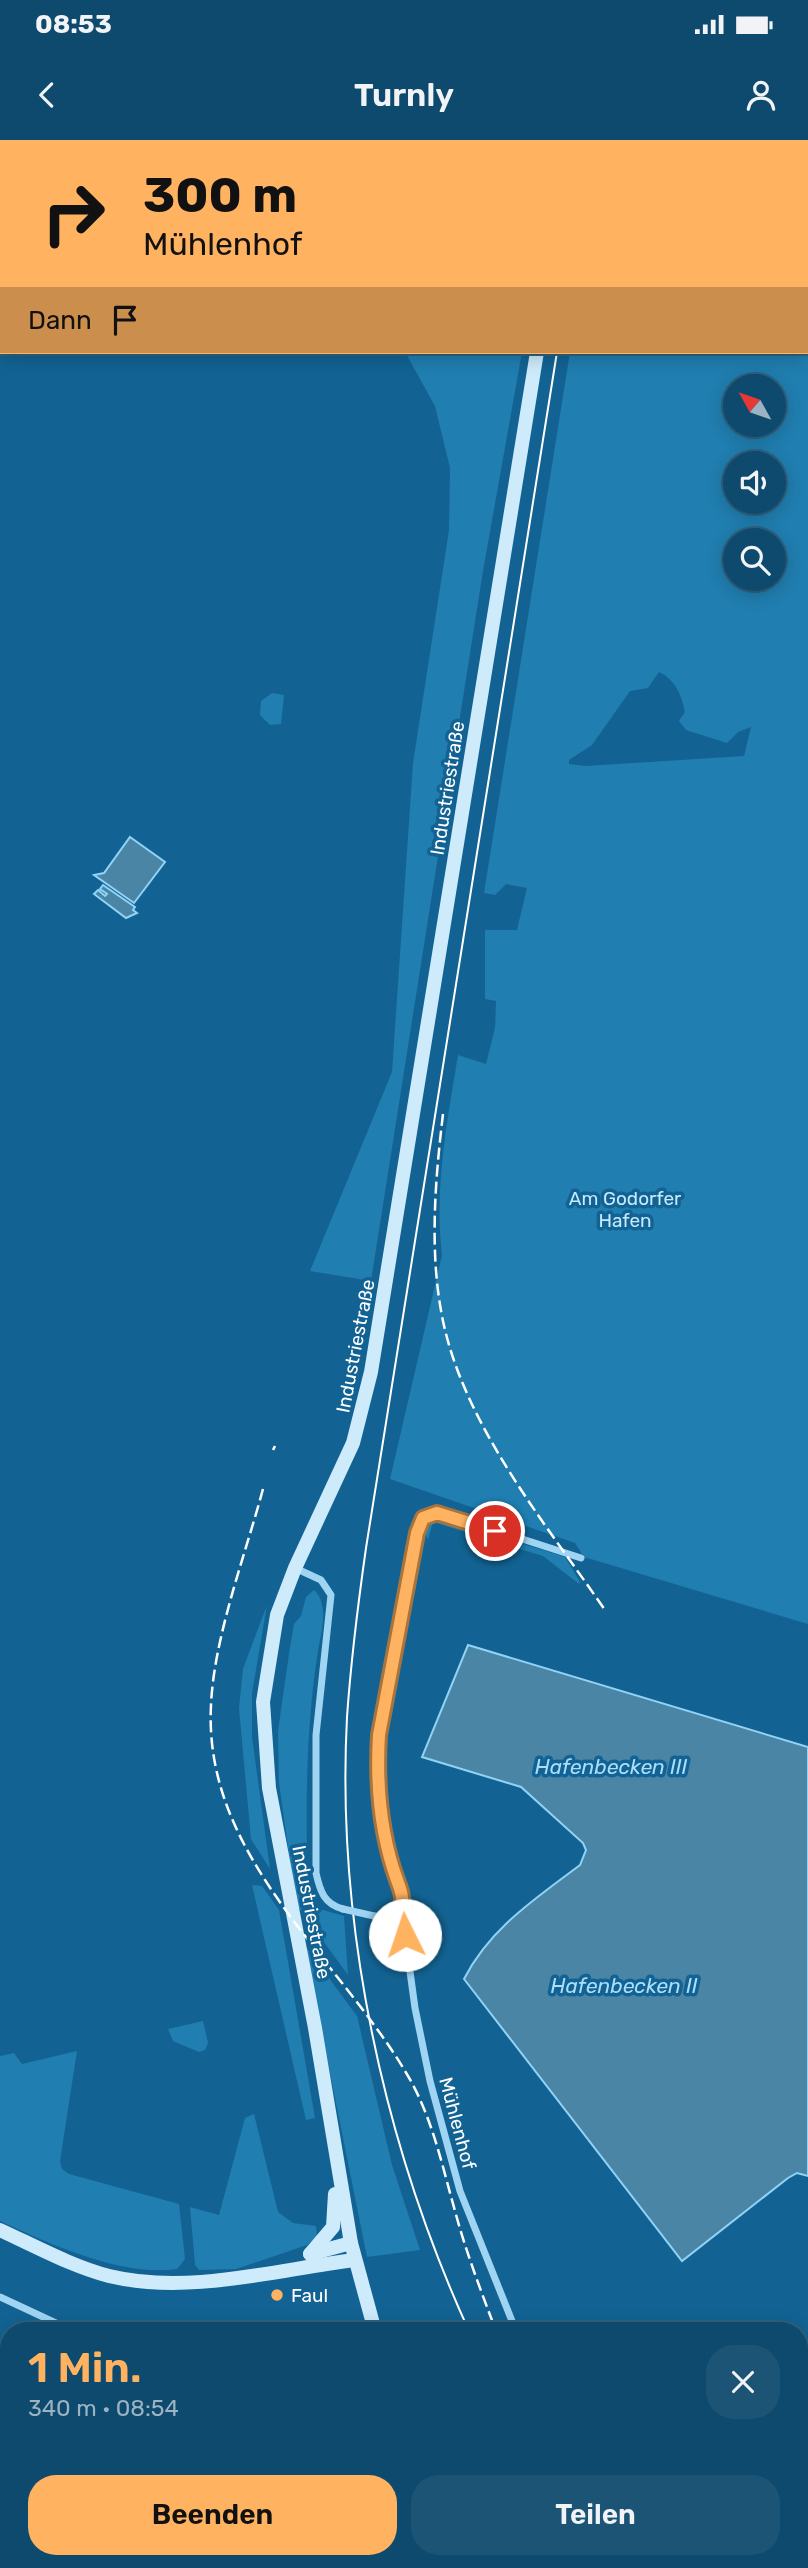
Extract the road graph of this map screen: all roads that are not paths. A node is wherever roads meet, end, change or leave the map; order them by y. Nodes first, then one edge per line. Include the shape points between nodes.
1 (537, 354) edge
2 (581, 1558) dead end
3 (295, 1568) junction
4 (396, 1915) junction
5 (337, 2162) junction
6 (0, 2230) edge
7 (351, 2243) junction
8 (310, 2254) junction
9 (354, 2260) junction
10 (260, 2272) junction
11 (0, 2297) edge
12 (54, 2322) edge
13 (372, 2322) edge
14 (512, 2322) edge

1 - 3 main road, Industriestraße via 372,1372 353,1443
2 - 4 street, Mühlenhof via 437,1513 427,1515 419,1525 377,1762 379,1807 403,1895
3 - 4 street, bridge via 321,1580 331,1595 316,1735 316,1873 322,1895 335,1907 374,1916
3 - 5 main road, Industriestraße via 270,1648 263,1702 264,1741
4 - 14 street, Mühlenhof via 405,1935 430,2081 460,2191
5 - 7 main road, Industriestraße
5 - 8 main road via 335,2220
6 - 10 main road via 109,2276 192,2282
7 - 8 main road
7 - 9 main road, Industriestraße
8 - 10 main road
9 - 10 main road
9 - 13 main road, Industriestraße
11 - 12 street

